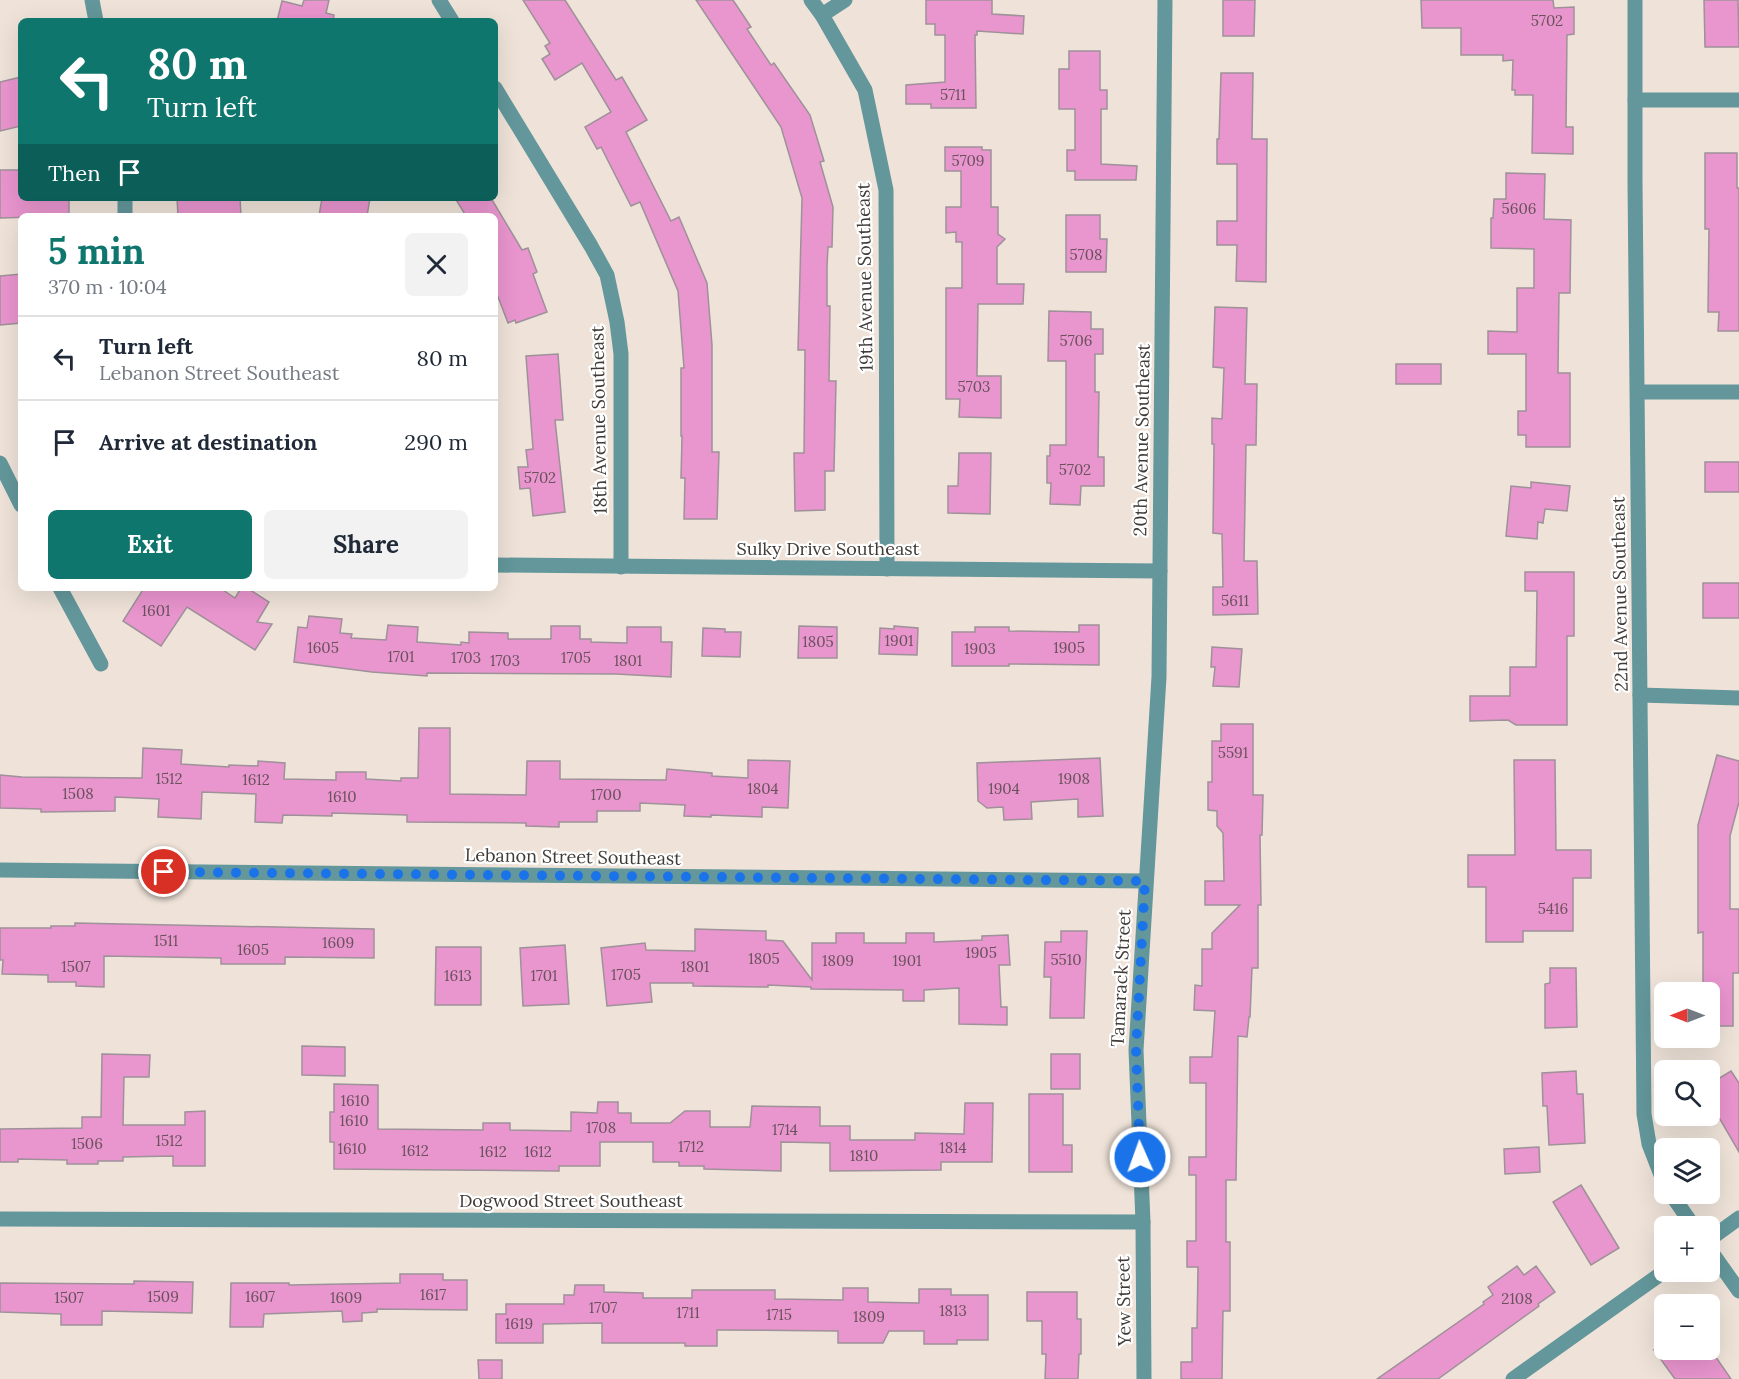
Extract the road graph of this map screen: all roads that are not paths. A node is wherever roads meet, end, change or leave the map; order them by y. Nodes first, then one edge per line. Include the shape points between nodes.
1 (92, 0) edge
2 (439, 0) edge
3 (811, 0) edge
4 (845, 0) edge
5 (1165, 0) edge
6 (1635, 0) edge
7 (822, 15) junction
8 (95, 18) edge
9 (450, 18) edge
10 (498, 93) edge
11 (1635, 100) junction
12 (1739, 100) edge
13 (1638, 392) junction
14 (1739, 392) edge
15 (0, 463) edge
16 (18, 499) edge
17 (498, 565) edge
18 (621, 567) junction
19 (887, 569) junction
20 (1160, 571) junction
21 (62, 591) edge
22 (101, 664) dead end
23 (1640, 695) junction
24 (1739, 698) edge
25 (0, 870) edge
26 (1145, 881) junction
27 (1654, 1157) edge
28 (1739, 1218) edge
29 (0, 1219) edge
30 (1143, 1222) junction
31 (1720, 1232) edge
32 (1720, 1264) edge
33 (1654, 1279) edge
34 (1739, 1291) edge
35 (1144, 1379) edge
36 (1513, 1379) edge

1 - 8 street
2 - 9 street
3 - 7 street, 19th Avenue Southeast
4 - 7 street
5 - 20 street, 20th Avenue Southeast
6 - 11 street, 22nd Avenue Southeast
7 - 19 street, 19th Avenue Southeast via 865,90 886,190
10 - 18 street, 18th Avenue Southeast via 606,275 618,322 621,354
11 - 12 street
11 - 13 street, 22nd Avenue Southeast
13 - 14 street
13 - 23 street, 22nd Avenue Southeast
15 - 16 street
17 - 18 street, Sulky Drive Southeast
18 - 19 street, Sulky Drive Southeast
19 - 20 street, Sulky Drive Southeast
20 - 26 street, 20th Avenue Southeast via 1159,677
21 - 22 street
23 - 24 street
23 - 27 street, 22nd Avenue Southeast via 1644,1114
25 - 26 street, Lebanon Street Southeast
26 - 30 street, Tamarack Street via 1136,1050
28 - 31 street
29 - 30 street, Dogwood Street Southeast
30 - 35 street, Yew Street
32 - 34 street
33 - 36 street

